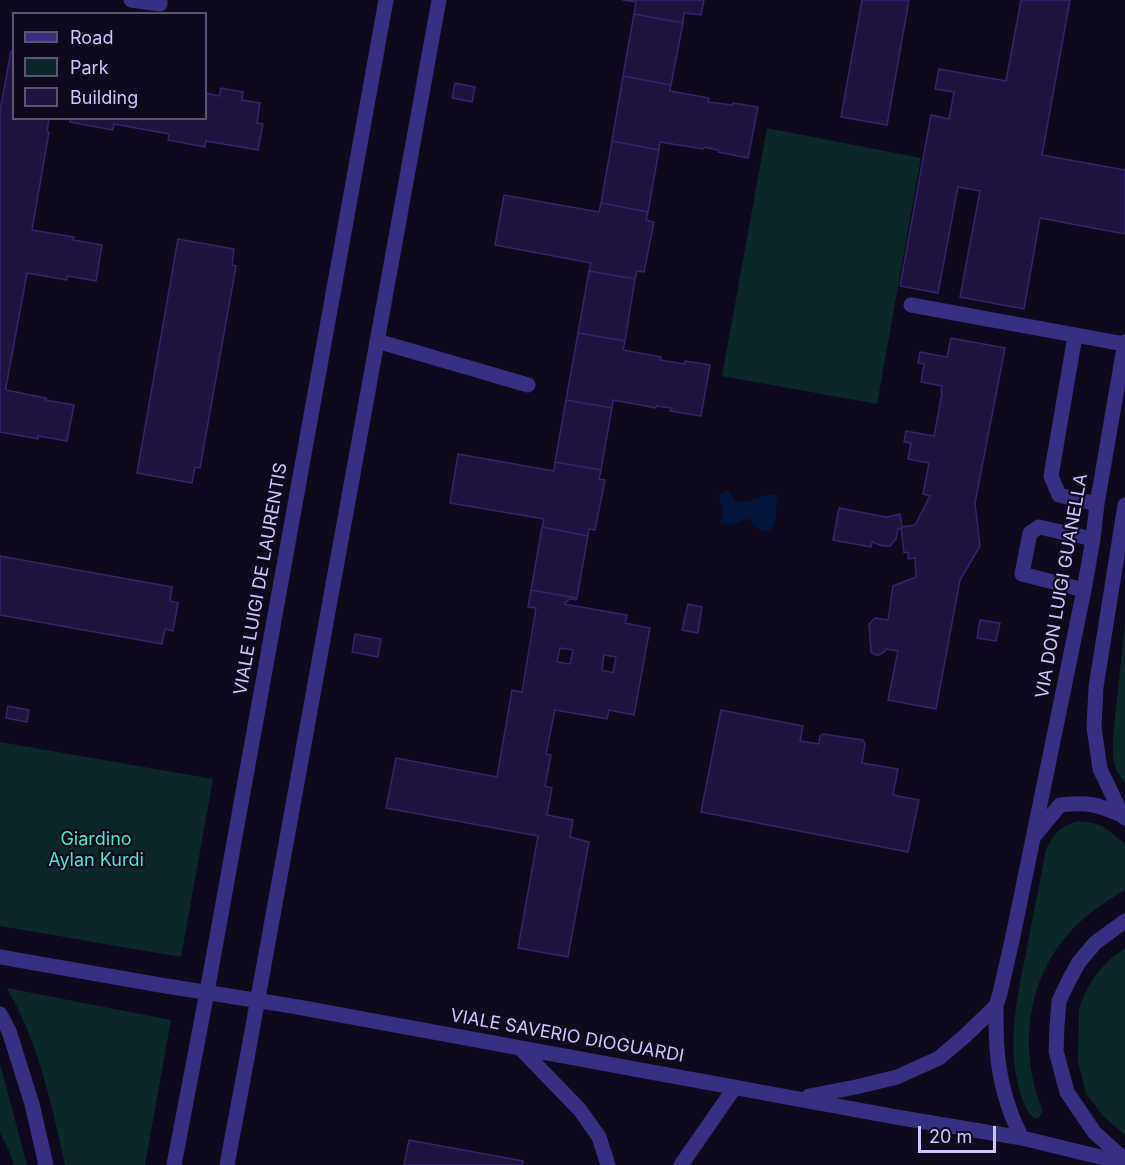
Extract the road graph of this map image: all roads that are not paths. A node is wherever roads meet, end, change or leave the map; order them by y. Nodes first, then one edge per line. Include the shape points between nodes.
1 (131, 0) edge
2 (160, 0) edge
3 (386, 0) edge
4 (439, 0) edge
5 (911, 305) dead end
6 (1075, 336) junction
7 (377, 341) junction
8 (1125, 343) edge
9 (528, 385) dead end
10 (1097, 504) junction
11 (1125, 505) edge
12 (1093, 539) junction
13 (1084, 590) junction
14 (1123, 816) edge
15 (1034, 836) junction
16 (1125, 921) edge
17 (0, 957) edge
18 (207, 992) junction
19 (257, 1001) junction
20 (996, 1006) junction
21 (0, 1014) edge
22 (520, 1048) junction
23 (735, 1087) junction
24 (794, 1097) junction
25 (1022, 1138) junction
26 (1125, 1161) edge
27 (46, 1165) edge
28 (174, 1165) edge
29 (226, 1165) edge
30 (608, 1165) edge
31 (681, 1165) edge

1 - 2 street via 160,4
3 - 18 street, VIALE LUIGI DE LAURENTIS
4 - 7 street
5 - 6 street
6 - 8 street
6 - 10 street via 1051,476 1059,495
7 - 9 street
7 - 19 street
8 - 10 street, VIA DON LUIGI GUANELLA
10 - 12 street, VIA DON LUIGI GUANELLA
11 - 14 street, VIA DON LUIGI GUANELLA via 1096,687 1094,727 1100,769
12 - 13 street, VIA DON LUIGI GUANELLA
12 - 13 street via 1039,527 1030,534 1022,574
13 - 15 street, VIA DON LUIGI GUANELLA
14 - 15 street, VIA DON LUIGI GUANELLA via 1083,803 1060,805
15 - 20 street, VIA DON LUIGI GUANELLA
16 - 26 street via 1079,962 1059,1001 1056,1035 1056,1051 1067,1092 1094,1132
17 - 18 street, VIALE SAVERIO DIOGUARDI
18 - 19 street, VIALE SAVERIO DIOGUARDI
18 - 28 street, VIALE LUIGI DE LAURENTIS
19 - 22 street, VIALE SAVERIO DIOGUARDI
19 - 29 street
20 - 24 street via 939,1058 897,1077
20 - 25 street, VIA DON LUIGI GUANELLA via 1001,1078
21 - 27 street via 32,1104
22 - 23 street, VIALE SAVERIO DIOGUARDI
22 - 30 street via 580,1110 599,1137
23 - 24 street, VIALE SAVERIO DIOGUARDI
23 - 31 street
24 - 25 street, VIALE SAVERIO DIOGUARDI
25 - 26 street, VIALE SAVERIO DIOGUARDI

